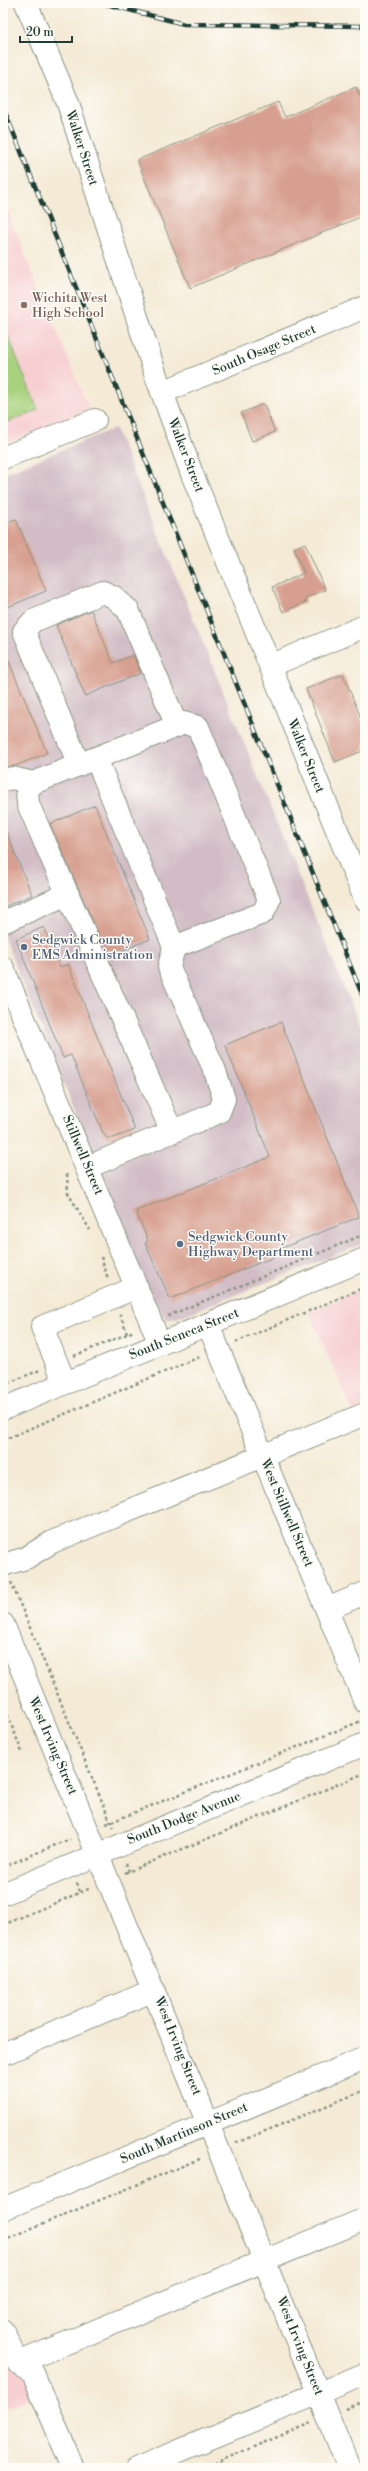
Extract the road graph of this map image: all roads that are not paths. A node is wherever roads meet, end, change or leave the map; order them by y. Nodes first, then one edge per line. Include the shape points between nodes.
1 (26, 3) edge
2 (365, 307) edge
3 (163, 392) junction
4 (95, 420) dead end
5 (3, 458) edge
6 (365, 626) edge
7 (270, 666) junction
8 (176, 726) junction
9 (88, 761) junction
10 (3, 780) edge
11 (33, 783) junction
12 (68, 894) junction
13 (365, 899) edge
14 (3, 922) edge
15 (174, 947) junction
16 (3, 968) edge
17 (172, 1132) junction
18 (88, 1167) junction
19 (365, 1259) edge
20 (137, 1287) junction
21 (208, 1324) junction
22 (160, 1344) junction
23 (65, 1383) junction
24 (3, 1409) edge
25 (365, 1414) edge
26 (263, 1456) junction
27 (3, 1565) edge
28 (365, 1594) edge
29 (327, 1609) junction
30 (3, 1624) edge
31 (9, 1658) edge
32 (365, 1702) edge
33 (365, 1744) edge
34 (98, 1854) junction
35 (3, 1894) edge
36 (154, 1990) junction
37 (3, 2054) edge
38 (365, 2058) edge
39 (209, 2122) junction
40 (3, 2210) edge
41 (365, 2220) edge
42 (265, 2260) junction
43 (3, 2331) edge
44 (18, 2363) junction
45 (365, 2374) edge
46 (319, 2393) junction
47 (72, 2468) edge
48 (138, 2468) edge
49 (350, 2468) edge

1 - 3 street, Walker Street via 68,103
2 - 3 street, South Osage Street
3 - 7 street, Walker Street via 192,474
4 - 5 street
6 - 7 street
7 - 13 street, Walker Street
8 - 9 street
8 - 9 street via 128,610 104,592 33,621 24,631
8 - 15 street via 184,723 198,727 269,900 263,913
9 - 11 street
9 - 15 street
10 - 11 street via 12,778
11 - 12 street via 27,791 28,804
12 - 14 street
12 - 17 street
15 - 17 street via 168,967 215,1072 224,1099 219,1112
16 - 18 street, Stillwell Street
17 - 18 street
18 - 20 street, Stillwell Street
19 - 21 street, South Seneca Street
20 - 22 street, Stillwell Street
20 - 23 street via 42,1327
21 - 22 street, South Seneca Street
21 - 26 street, West Stillwell Street
22 - 23 street, South Seneca Street
23 - 24 street, South Seneca Street
25 - 26 street
26 - 27 street via 52,1542 26,1558
26 - 29 street, West Stillwell Street
28 - 29 street
29 - 32 street, West Stillwell Street
30 - 31 street, West Irving Street
31 - 34 street, West Irving Street
33 - 34 street, South Dodge Avenue
34 - 35 street, South Dodge Avenue
34 - 36 street, West Irving Street
36 - 37 street
36 - 39 street, West Irving Street
38 - 39 street, South Martinson Street
39 - 40 street, South Martinson Street
39 - 42 street, West Irving Street
41 - 42 street
42 - 44 street
42 - 46 street, West Irving Street
43 - 44 street
44 - 47 street via 32,2373
45 - 46 street
46 - 48 street
46 - 49 street, West Irving Street

